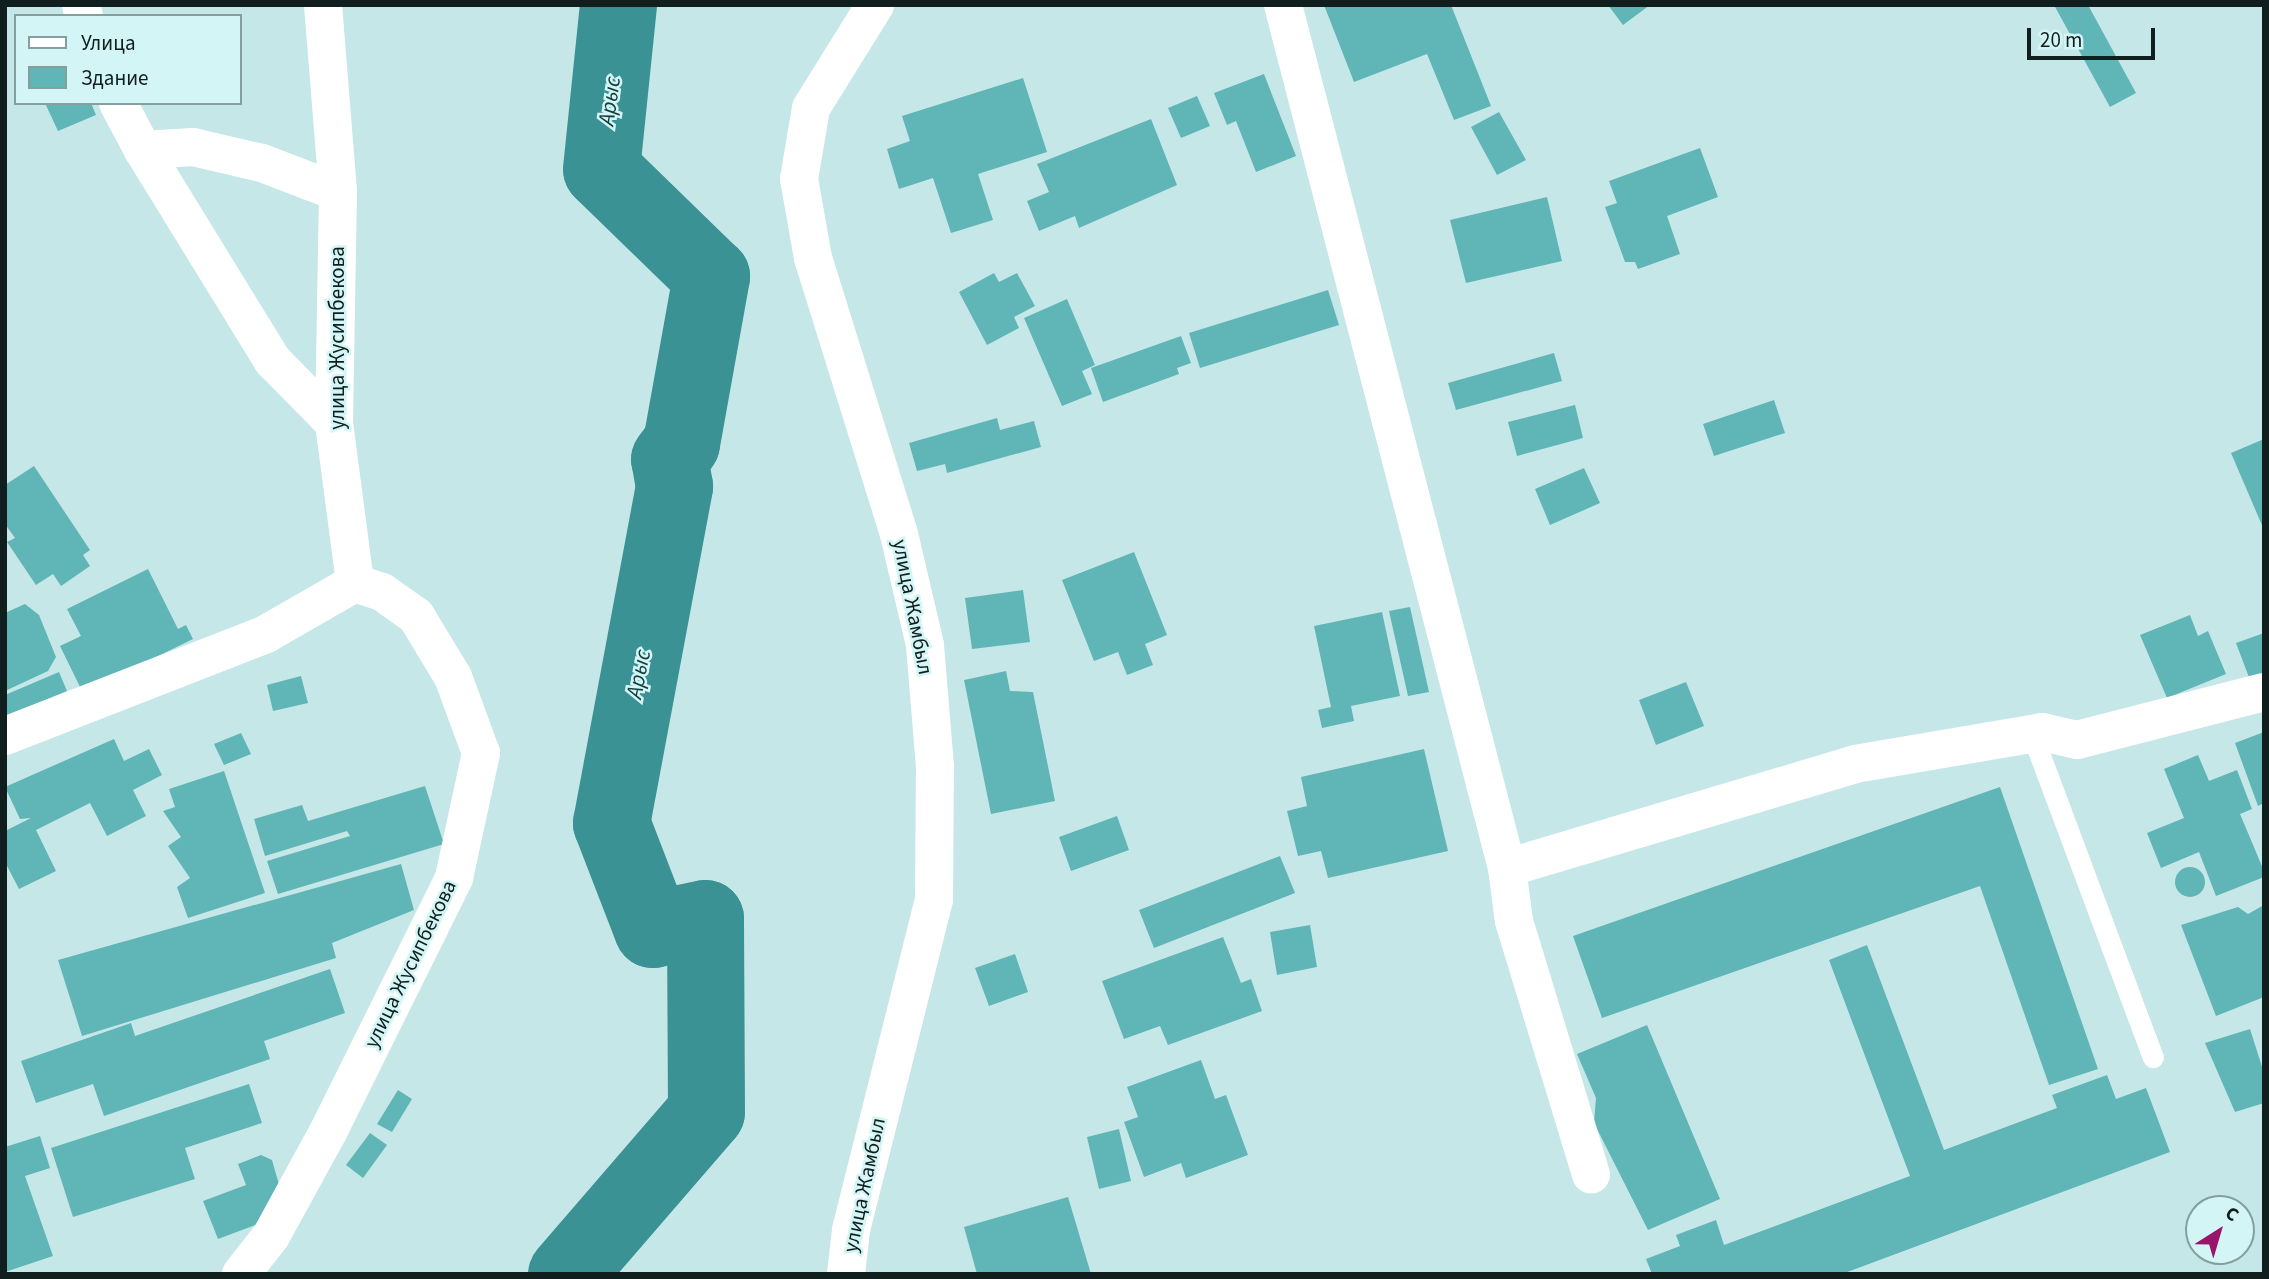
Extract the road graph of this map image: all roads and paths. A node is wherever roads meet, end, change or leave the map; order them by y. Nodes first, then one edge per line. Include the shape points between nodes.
1 (323, 5) edge
2 (875, 5) edge
3 (1283, 5) edge
4 (118, 105) edge
5 (144, 150) junction
6 (338, 192) junction
7 (334, 422) junction
8 (355, 583) junction
9 (2264, 692) edge
10 (2032, 734) junction
11 (5, 736) edge
12 (1507, 867) junction
13 (2153, 1057) dead end
14 (1591, 1175) dead end
15 (241, 1274) edge
16 (846, 1274) edge

1 - 6 street, улица Жусипбекова
2 - 16 street, улица Жамбыл via 811,108 799,179 813,258 899,534 925,645 935,767 934,900 851,1230
3 - 12 street
4 - 5 street
5 - 6 street via 193,147
5 - 7 street via 273,360
6 - 7 street, улица Жусипбекова
7 - 8 street, улица Жусипбекова
8 - 11 street via 266,634
8 - 15 street, улица Жусипбекова via 382,592 416,616 453,677 481,753 454,878 328,1132 271,1236
9 - 10 street via 2077,740
10 - 12 street via 1855,764
10 - 13 lane
12 - 14 street via 1518,934

